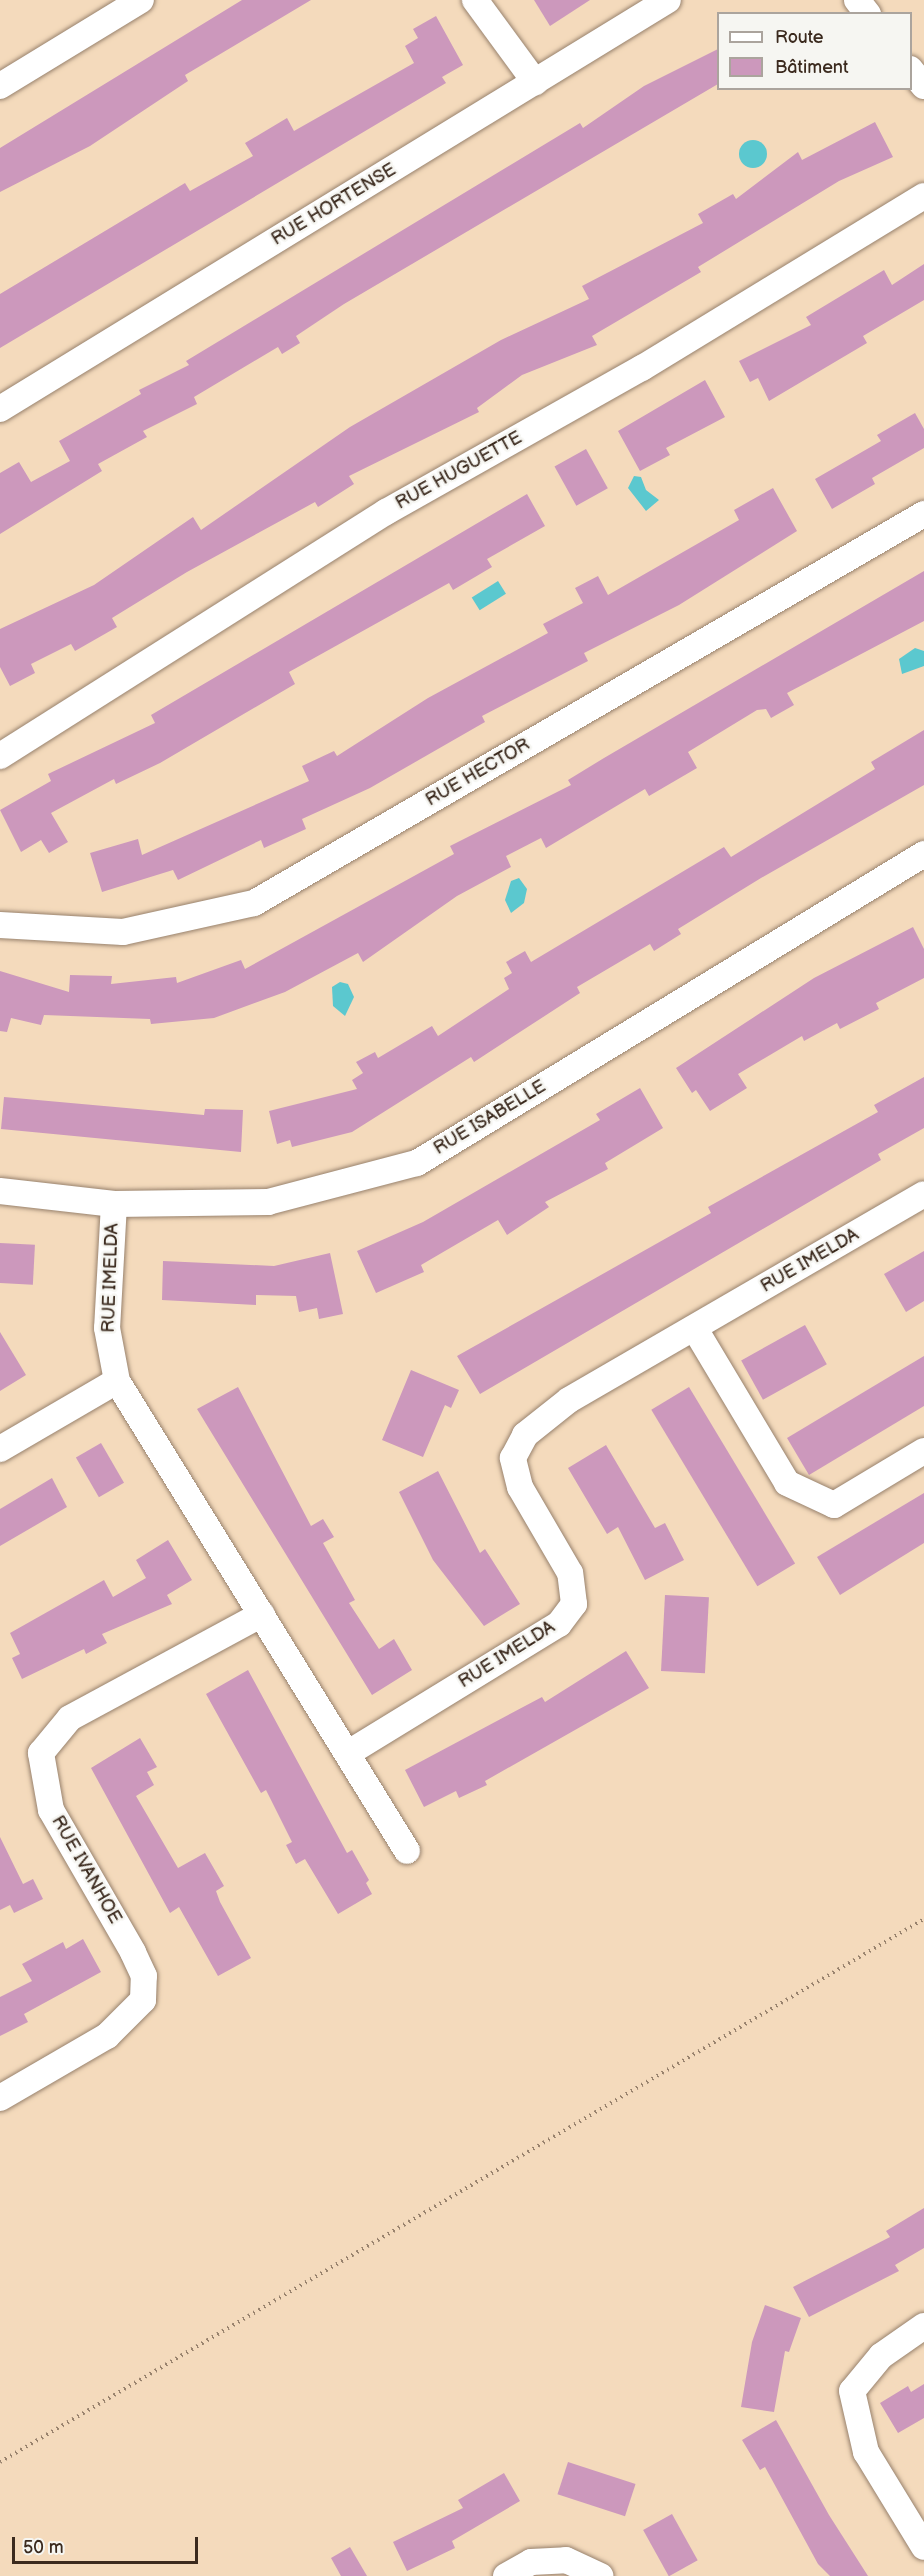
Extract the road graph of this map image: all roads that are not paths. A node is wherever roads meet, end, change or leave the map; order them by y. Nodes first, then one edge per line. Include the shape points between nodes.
1 (475, 0) edge
2 (668, 0) edge
3 (857, 0) edge
4 (128, 3) edge
5 (866, 12) edge
6 (912, 71) edge
7 (535, 82) junction
8 (0, 86) edge
9 (924, 86) edge
10 (924, 196) edge
11 (0, 409) edge
12 (924, 514) edge
13 (0, 756) edge
14 (924, 854) edge
15 (0, 925) edge
16 (0, 1191) edge
17 (924, 1194) edge
18 (114, 1204) junction
19 (695, 1329) junction
20 (117, 1381) junction
21 (0, 1449) edge
22 (924, 1450) edge
23 (262, 1614) junction
24 (350, 1752) junction
25 (407, 1851) dead end
26 (0, 2098) edge
27 (924, 2326) edge
28 (924, 2547) edge
29 (506, 2576) edge
30 (600, 2576) edge

1 - 7 street
2 - 7 street, RUE HORTENSE
3 - 5 street
4 - 8 street
6 - 9 street
7 - 11 street, RUE HORTENSE
10 - 13 street, RUE HUGUETTE via 642,368 386,512
12 - 15 street, RUE HECTOR via 254,903 123,932
14 - 18 street, RUE ISABELLE via 417,1162 267,1202
16 - 18 street, RUE ISABELLE
17 - 19 street, RUE IMELDA
18 - 20 street, RUE IMELDA via 107,1328
19 - 22 street via 787,1483 834,1505
19 - 24 street, RUE IMELDA via 569,1400 525,1435 513,1458 520,1487 570,1573 574,1604 559,1623
20 - 21 street
20 - 23 street, RUE IMELDA
23 - 24 street, RUE IMELDA
23 - 26 street, RUE IVANHOE via 70,1718 41,1753 51,1810 133,1952 144,1976 143,2000 107,2036
24 - 25 street, RUE IMELDA
27 - 28 street via 881,2356 852,2391 866,2452
29 - 30 street via 531,2562 566,2560

